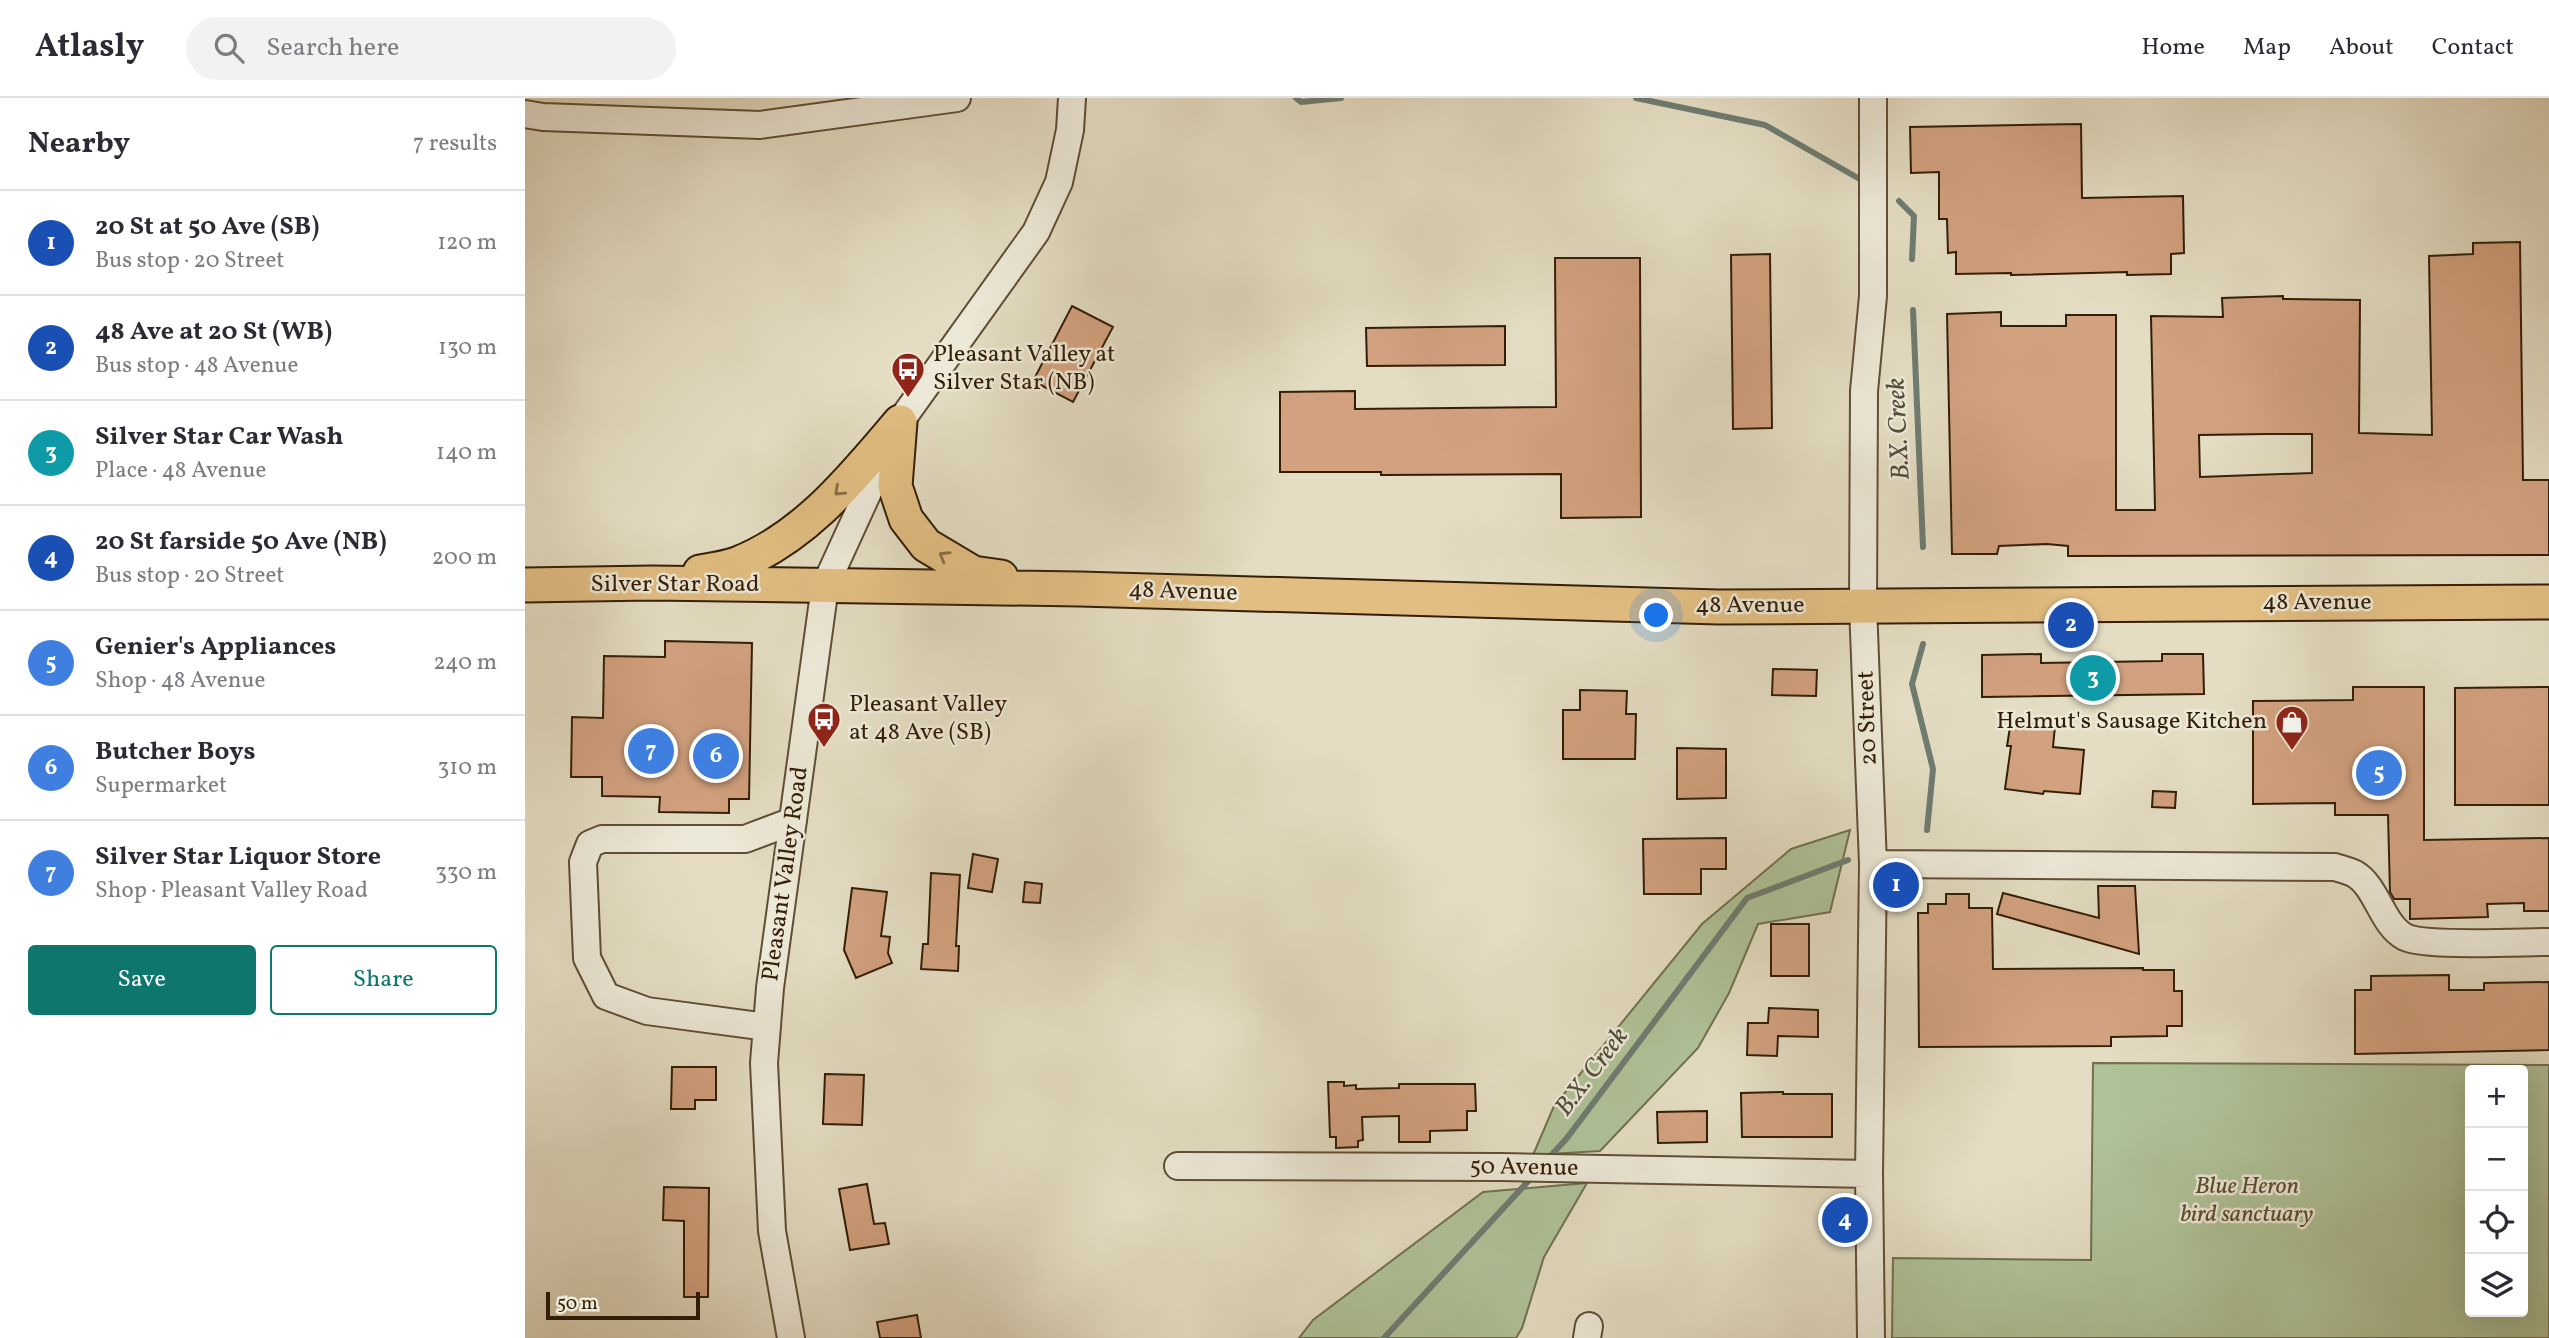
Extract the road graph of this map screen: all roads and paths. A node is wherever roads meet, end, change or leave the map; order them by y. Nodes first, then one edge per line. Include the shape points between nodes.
1 (957, 98) edge
2 (1072, 98) edge
3 (1873, 98) edge
4 (536, 110) edge
5 (900, 422) junction
6 (652, 583) junction
7 (525, 585) edge
8 (825, 586) junction
9 (1080, 589) junction
10 (2549, 602) edge
11 (1863, 606) junction
12 (793, 821) junction
13 (1873, 864) junction
14 (2549, 942) edge
15 (767, 1027) junction
16 (1178, 1166) dead end
17 (1869, 1174) junction
18 (792, 1338) edge
19 (1871, 1338) edge

1 - 4 street via 760,125
2 - 5 street, Pleasant Valley Road via 1059,182 1036,232
3 - 11 street, 20 Street via 1873,296 1864,391
5 -> 6 main road via 846,485 765,551 735,565
5 - 8 street, Pleasant Valley Road
9 -> 5 main road via 973,573 926,545 906,519 895,486
6 - 7 main road, Silver Star Road
6 - 8 main road, Silver Star Road
8 - 9 main road, 48 Avenue
8 - 12 street, Pleasant Valley Road
9 - 11 main road, 48 Avenue via 1719,607
10 - 11 main road, 48 Avenue
11 - 13 street, 20 Street
12 - 15 street, Pleasant Valley Road
12 - 15 street via 745,839 602,839 590,845 583,862 587,958 605,996 647,1010
13 - 14 street via 2335,867 2355,874 2368,886 2404,936 2428,942
13 - 17 street, 20 Street
15 - 18 street, Pleasant Valley Road via 764,1063 772,1231
16 - 17 street, 50 Avenue
17 - 19 street, 20 Street

